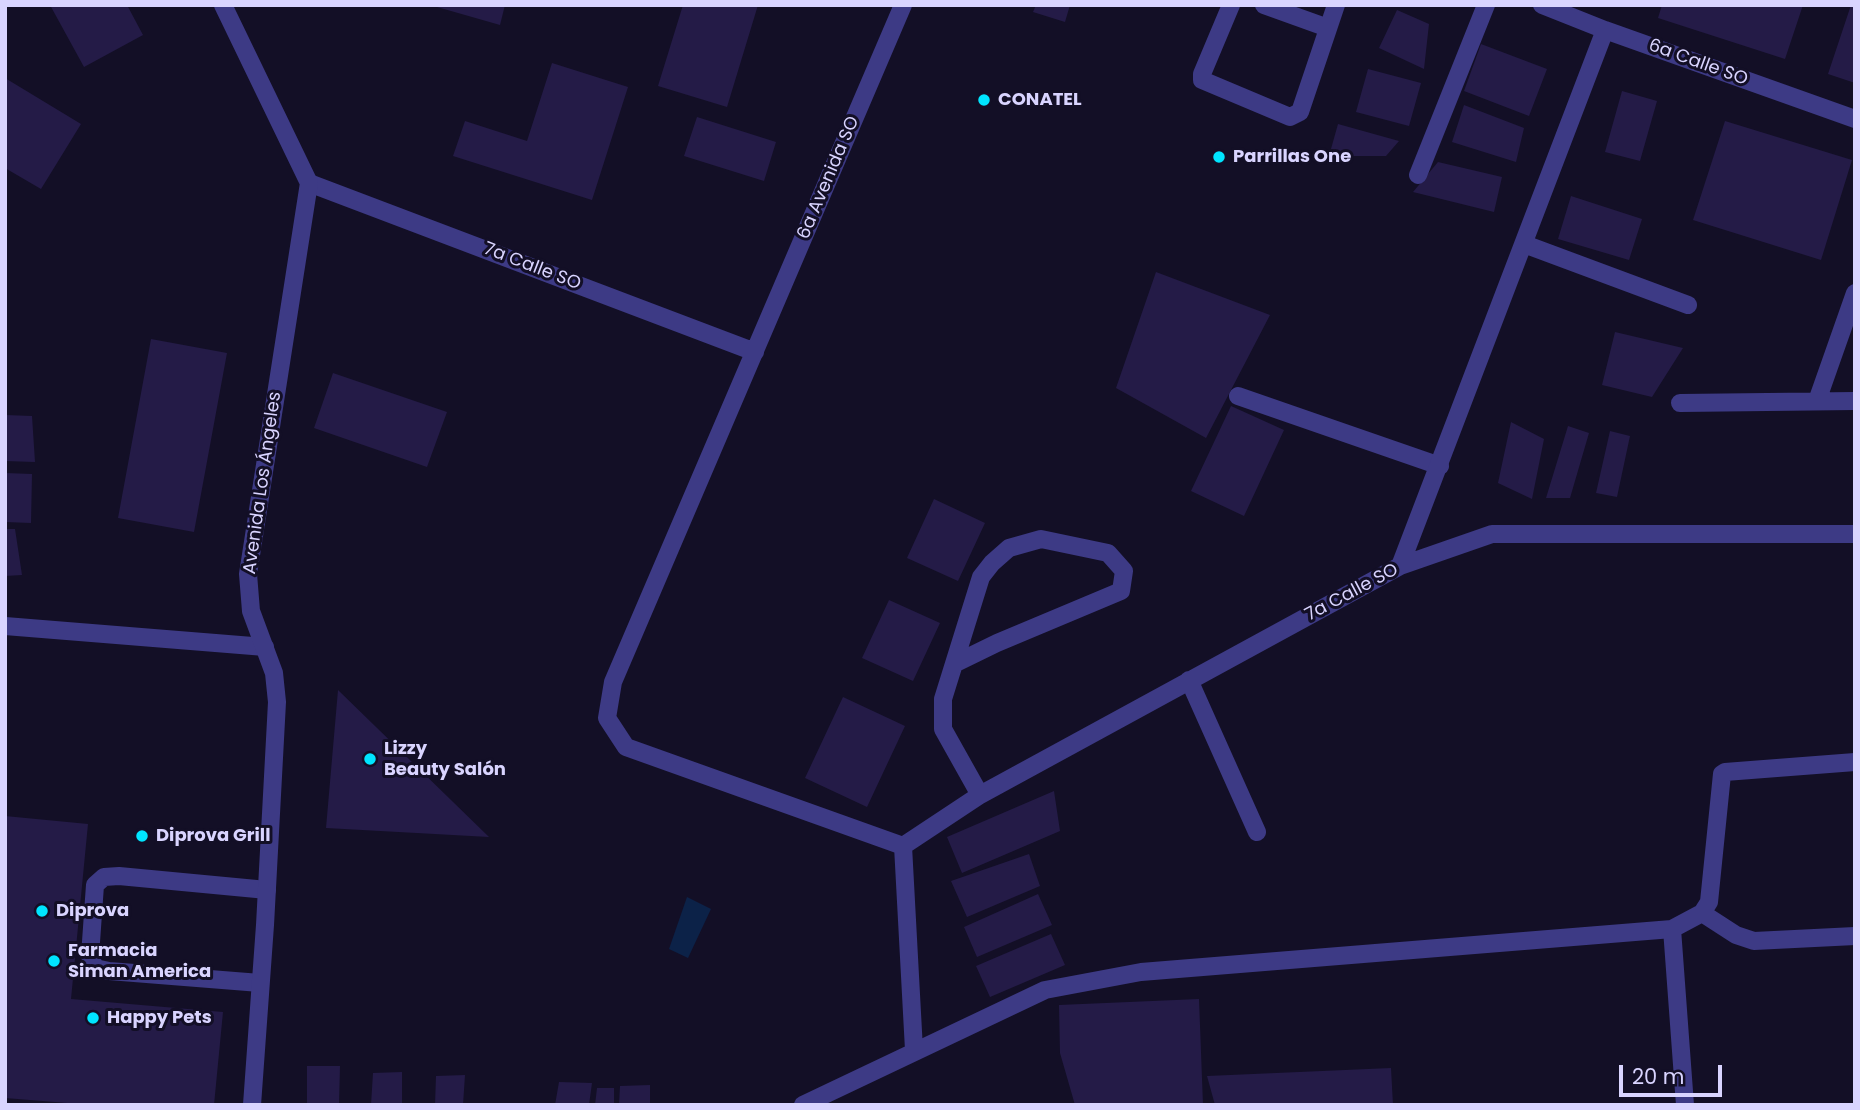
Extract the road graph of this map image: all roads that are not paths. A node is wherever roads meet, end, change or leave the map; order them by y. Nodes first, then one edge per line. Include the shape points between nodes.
1 (222, 5) edge
2 (903, 5) edge
3 (1231, 5) edge
4 (1264, 5) edge
5 (1336, 5) edge
6 (1486, 5) edge
7 (1542, 5) edge
8 (1328, 28) junction
9 (1605, 30) junction
10 (1855, 119) edge
11 (1418, 175) dead end
12 (309, 183) junction
13 (1524, 244) junction
14 (1855, 293) edge
15 (1688, 305) dead end
16 (755, 352) junction
17 (1238, 396) dead end
18 (1816, 401) junction
19 (1855, 401) edge
20 (1680, 403) dead end
21 (1440, 466) junction
22 (1855, 534) edge
23 (1400, 566) junction
24 (5, 626) edge
25 (265, 647) junction
26 (956, 663) junction
27 (1189, 680) junction
28 (1855, 762) edge
29 (980, 795) junction
30 (1257, 832) dead end
31 (902, 845) junction
32 (267, 890) junction
33 (1702, 913) junction
34 (1672, 929) junction
35 (1855, 936) edge
36 (260, 983) junction
37 (914, 1050) junction
38 (252, 1105) edge
39 (803, 1105) edge
40 (1685, 1105) edge

1 - 12 street
2 - 16 street, 6a Avenida SO
3 - 8 street via 1202,80 1290,117 1300,111
4 - 8 street
5 - 8 street
6 - 11 street
7 - 9 street, 6a Calle SO
9 - 10 street, 6a Calle SO
9 - 13 street
12 - 16 street, 7a Calle SO
12 - 25 street, Avenida Los Ángeles via 247,574 251,611
13 - 15 street
13 - 21 street
14 - 18 street
16 - 31 street, 6a Avenida SO via 613,682 607,718 626,747
17 - 21 street
18 - 19 street
18 - 20 street
21 - 23 street
22 - 23 street, 7a Calle SO via 1492,534
23 - 27 street, 7a Calle SO
24 - 25 street
25 - 32 street, Avenida Los Ángeles via 277,702
26 - 26 street via 981,577 1009,548 1041,539 1108,553 1124,571 1121,590
26 - 29 street via 943,699 943,729
27 - 29 street, 7a Calle SO
27 - 30 street
28 - 33 street via 1722,774 1709,902
29 - 31 street, 7a Calle SO
31 - 37 street
32 - 36 street, Avenida Los Ángeles
32 - 36 street via 104,877 95,885 92,920 90,956 95,968
33 - 34 street
33 - 35 street via 1754,941
34 - 37 street via 1141,972 1045,990
34 - 40 street
36 - 38 street, Avenida Los Ángeles
37 - 39 street

